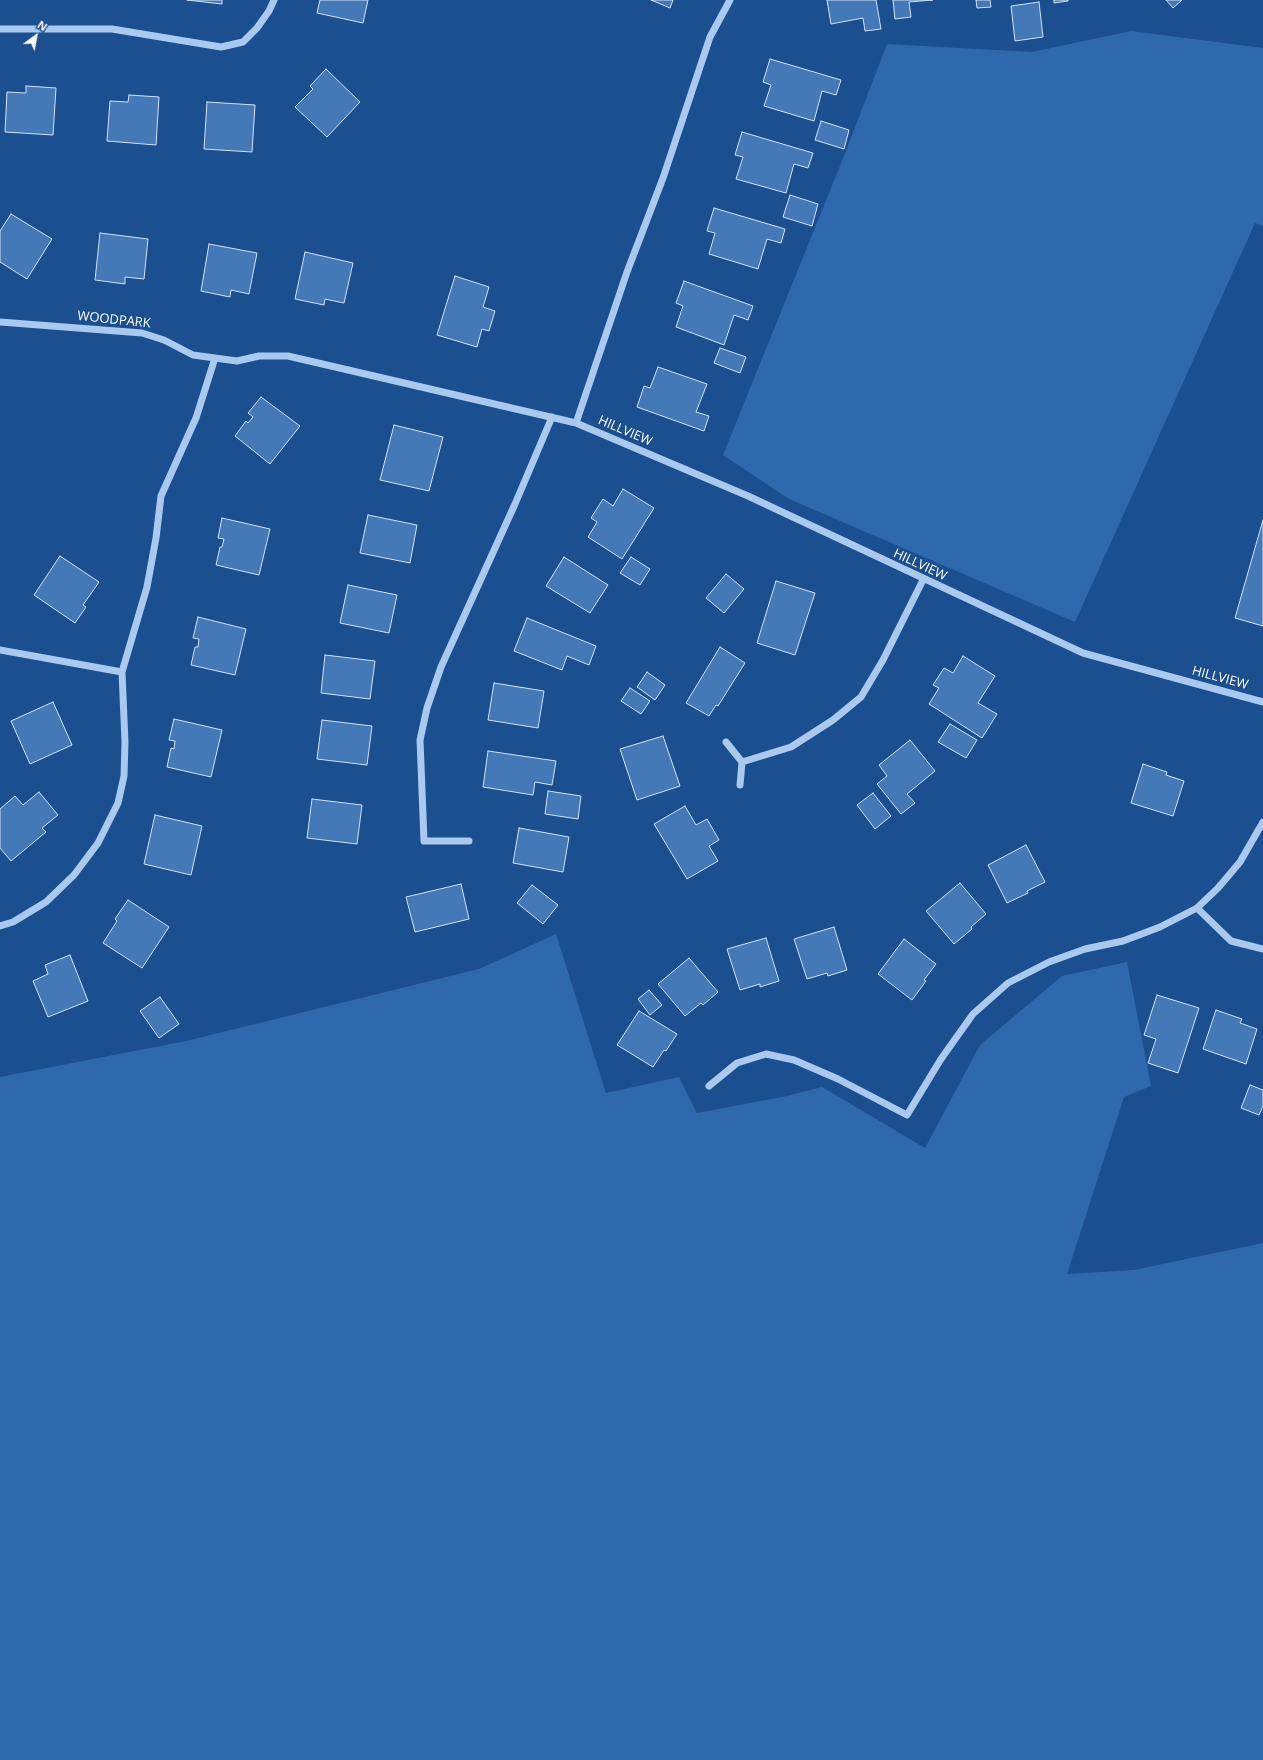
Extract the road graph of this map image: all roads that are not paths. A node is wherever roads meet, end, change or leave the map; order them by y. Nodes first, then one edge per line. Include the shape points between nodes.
1 (274, 0) edge
2 (730, 0) edge
3 (0, 29) edge
4 (0, 322) edge
5 (215, 358) junction
6 (552, 417) junction
7 (576, 423) junction
8 (923, 580) junction
9 (0, 650) edge
10 (122, 672) junction
11 (1263, 702) edge
12 (726, 742) dead end
13 (742, 762) junction
14 (740, 785) dead end
15 (1263, 822) edge
16 (469, 841) dead end
17 (1197, 908) junction
18 (0, 926) edge
19 (1263, 949) edge
20 (709, 1086) dead end

1 - 3 street via 257,28 244,42 220,47 112,29
2 - 7 street via 710,38
4 - 5 street, WOODPARK via 142,333 164,340 193,355
5 - 6 street, WOODPARK via 237,361 258,356 288,356
5 - 10 street via 196,418 161,496 147,587
6 - 7 street, HILLVIEW
6 - 16 street via 441,667 427,708 420,740 424,841
7 - 8 street, HILLVIEW via 748,496
8 - 11 street, HILLVIEW via 1083,653
8 - 13 street via 883,660 861,696 833,720 791,747
9 - 10 street
10 - 18 street via 124,776 118,803 98,844 74,875 46,902 13,922
12 - 13 street
13 - 14 street
15 - 17 street via 1240,862
17 - 19 street via 1231,941
17 - 20 street via 1160,927 1123,941 1085,949 1049,962 1008,983 973,1014 941,1059 908,1115 838,1079 794,1060 766,1054 737,1063

